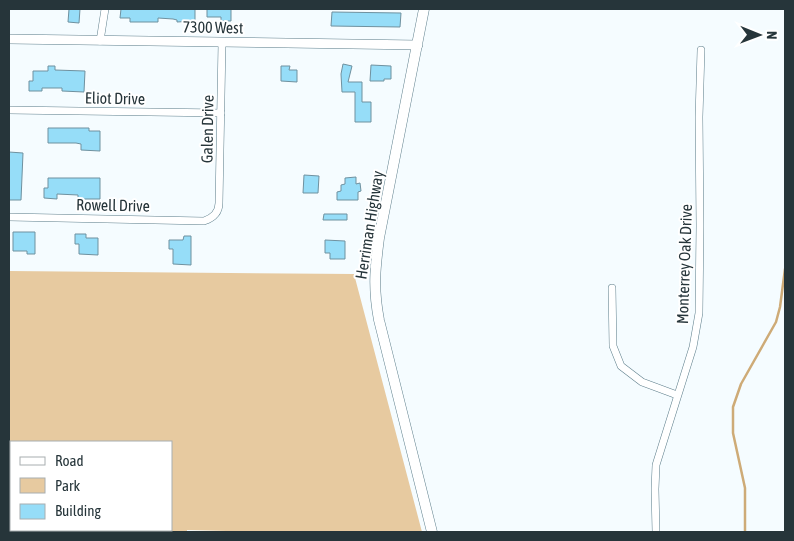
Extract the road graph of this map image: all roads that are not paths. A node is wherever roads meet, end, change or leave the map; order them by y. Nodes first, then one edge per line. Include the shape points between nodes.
1 (105, 9) edge
2 (424, 9) edge
3 (9, 39) edge
4 (100, 41) junction
5 (222, 43) junction
6 (418, 45) junction
7 (701, 50) dead end
8 (9, 110) edge
9 (221, 113) junction
10 (215, 215) joint
11 (9, 217) edge
12 (612, 288) dead end
13 (677, 395) junction
14 (432, 532) edge
15 (656, 532) edge

1 - 4 street
2 - 6 main road, Herriman Highway
3 - 4 street, 7300 West
4 - 5 street, 7300 West
5 - 6 street, 7300 West
5 - 9 street, Galen Drive
6 - 14 main road, Herriman Highway via 379,238 374,287 379,320
7 - 13 street, Monterrey Oak Drive via 699,313 693,347
8 - 9 street, Eliot Drive
9 - 10 street, Galen Drive via 219,206
10 - 11 street, Rowell Drive via 204,220
12 - 13 street via 613,346 621,366 642,382
13 - 15 street, Monterrey Oak Drive via 656,465

